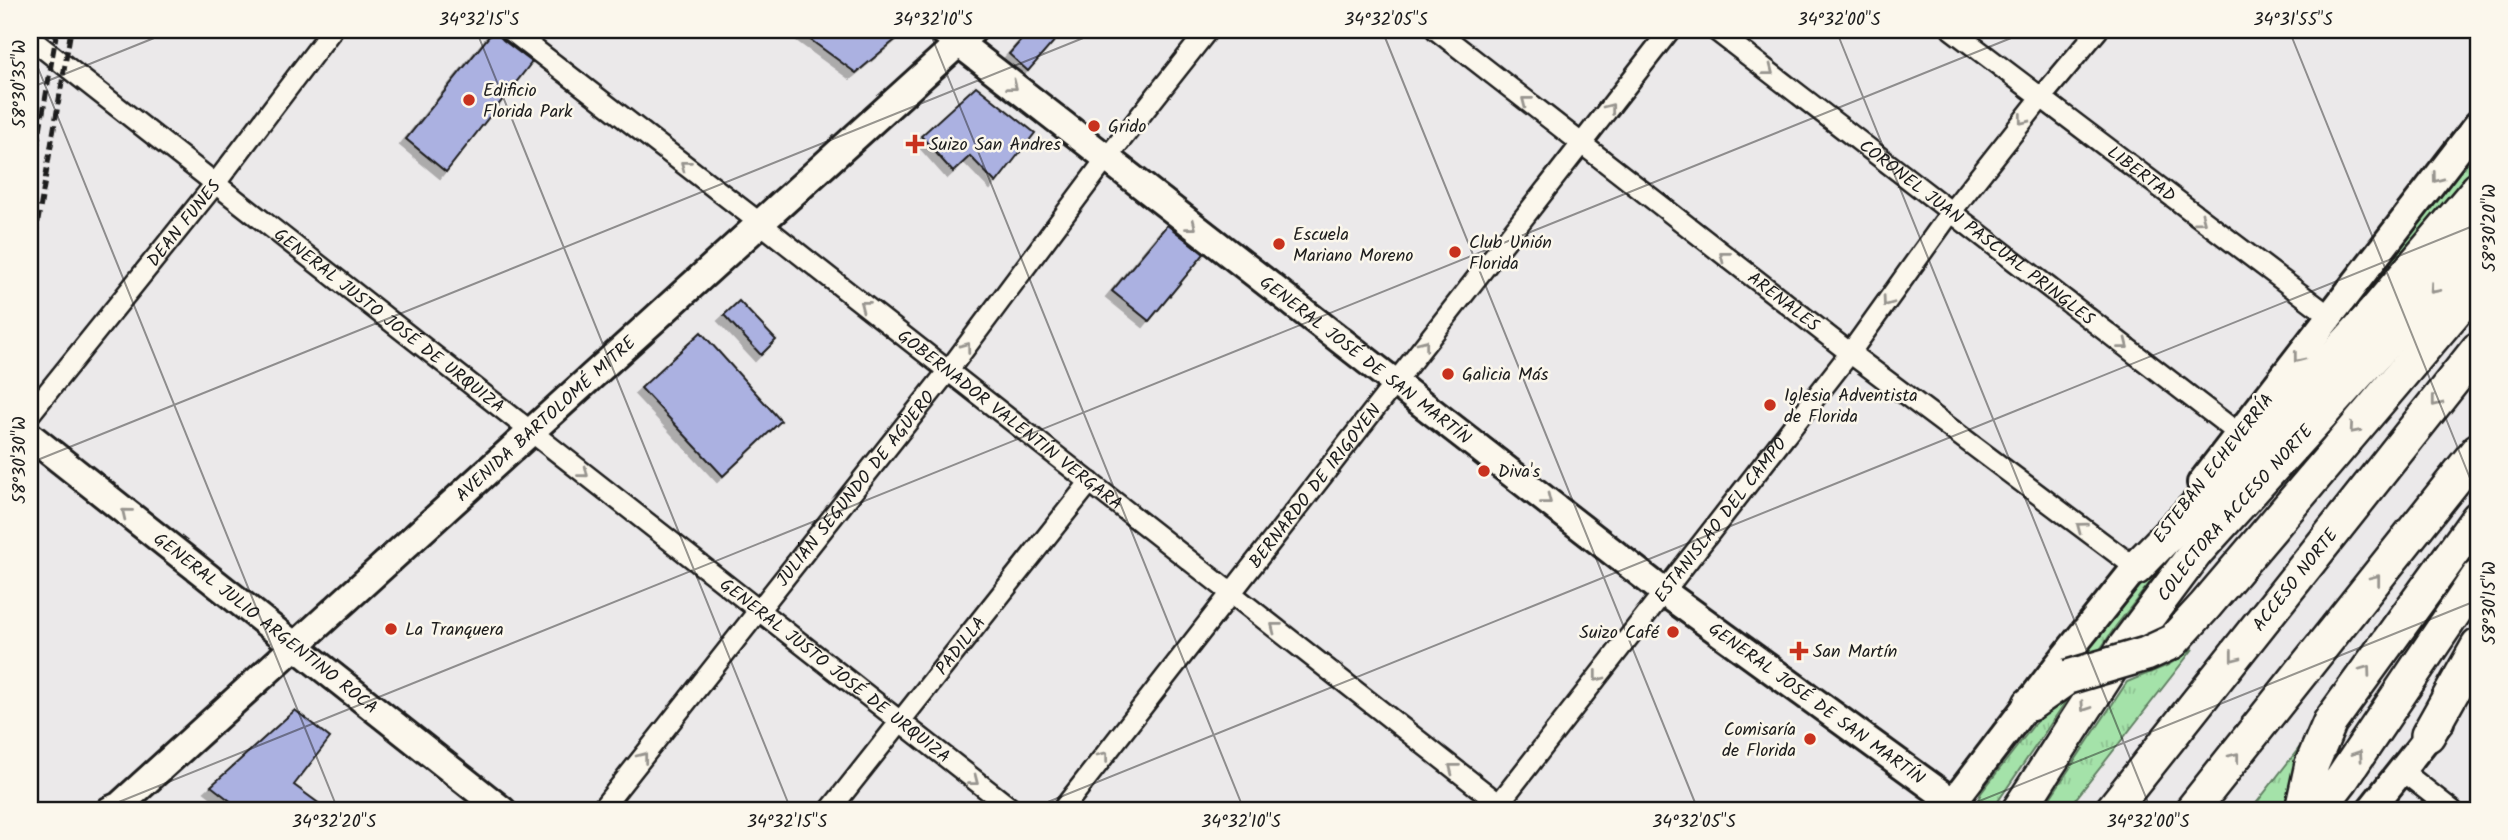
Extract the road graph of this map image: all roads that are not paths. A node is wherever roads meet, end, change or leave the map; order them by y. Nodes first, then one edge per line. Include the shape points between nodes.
1 (332, 30) edge
2 (510, 30) edge
3 (1208, 30) edge
4 (1436, 30) edge
5 (1670, 30) edge
6 (1715, 30) edge
7 (1952, 30) edge
8 (2098, 30) edge
9 (958, 34) edge
10 (30, 38) edge
11 (2041, 98) junction
12 (2478, 124) edge
13 (1581, 145) junction
14 (1106, 159) junction
15 (215, 184) junction
16 (2478, 189) edge
17 (1951, 212) junction
18 (760, 223) junction
19 (2478, 237) edge
20 (2478, 284) edge
21 (2330, 317) junction
22 (2478, 349) edge
23 (1850, 353) junction
24 (948, 371) junction
25 (1394, 382) junction
26 (30, 414) edge
27 (531, 430) junction
28 (2239, 434) junction
29 (30, 436) edge
30 (2478, 450) edge
31 (1090, 482) junction
32 (2478, 518) edge
33 (2136, 568) junction
34 (2478, 577) edge
35 (1664, 592) junction
36 (1232, 593) junction
37 (758, 612) junction
38 (2478, 646) edge
39 (295, 647) junction
40 (2478, 674) edge
41 (2030, 704) junction
42 (899, 723) junction
43 (2428, 735) junction
44 (2401, 770) junction
45 (2308, 805) edge
46 (1500, 808) edge
47 (1954, 808) edge
48 (115, 809) edge
49 (502, 810) edge
50 (601, 810) edge
51 (831, 810) edge
52 (1013, 810) edge
53 (1062, 810) edge
54 (2019, 810) edge
55 (2112, 810) edge
56 (2192, 810) edge
57 (2370, 810) edge
58 (2452, 810) edge

1 - 15 street, DEAN FUNES
18 -> 2 street, GOBERNADOR VALENTÍN VERGARA
3 - 14 street, JULIÁN SEGUNDO DE AGÜERO
13 -> 4 street, ARENALES
13 -> 5 street, BERNARDO DE IRIGOYEN
6 -> 17 street, CORONEL JUAN PASCUAL PRINGLES
7 - 11 street, LIBERTAD
8 - 11 street, ESTANISLAO DEL CAMPO
9 -> 14 street, GENERAL JOSÉ DE SAN MARTÍN
9 - 18 street, AVENIDA BARTOLOMÉ MITRE
10 - 15 street, GENERAL JUSTO JOSÉ DE URQUIZA
11 -> 17 street, ESTANISLAO DEL CAMPO
11 -> 21 street, LIBERTAD
12 -> 21 street, ESTEBAN ECHEVERRÍA
23 -> 13 street, ARENALES
25 -> 13 street, BERNARDO DE IRIGOYEN
24 -> 14 street, JULIÁN SEGUNDO DE AGÜERO
14 -> 25 street, GENERAL JOSÉ DE SAN MARTÍN
15 - 26 street, DEAN FUNES
15 - 27 street, GENERAL JUSTO JOSÉ DE URQUIZA
16 - 33 highway via 2245,456
17 -> 23 street, ESTANISLAO DEL CAMPO
17 -> 28 street, CORONEL JUAN PASCUAL PRINGLES
24 -> 18 street, GOBERNADOR VALENTÍN VERGARA
18 - 27 street, AVENIDA BARTOLOMÉ MITRE
19 -> 54 highway, COLECTORA ACCESO NORTE via 2196,552 2122,651
20 -> 41 highway, bridge via 2172,642 2068,677
21 -> 28 street, ESTEBAN ECHEVERRÍA
22 -> 55 highway, ACCESO NORTE
33 -> 23 street, ARENALES
23 - 35 street, ESTANISLAO DEL CAMPO
24 - 31 street, GOBERNADOR VALENTÍN VERGARA
24 - 37 street, JULIÁN SEGUNDO DE AGÜERO
25 -> 35 street, GENERAL JOSÉ DE SAN MARTÍN
25 - 36 street, BERNARDO DE IRIGOYEN
27 -> 37 street, GENERAL JUSTO JOSÉ DE URQUIZA
27 - 39 street, AVENIDA BARTOLOMÉ MITRE
28 - 33 street, ESTEBAN ECHEVERRÍA
39 -> 29 street, GENERAL JULIO ARGENTINO ROCA
56 -> 30 highway
31 - 36 street, GOBERNADOR VALENTÍN VERGARA
31 - 42 street, PADILLA
45 -> 32 highway via 2321,740 2337,712
33 - 41 street, ESTEBAN ECHEVERRÍA
45 -> 34 highway via 2342,779
35 -> 46 street, ESTANISLAO DEL CAMPO
35 - 47 street, GENERAL JOSÉ DE SAN MARTÍN
46 -> 36 street, GOBERNADOR VALENTÍN VERGARA
53 -> 36 street, BERNARDO DE IRIGOYEN
37 - 42 street, GENERAL JUSTO JOSÉ DE URQUIZA
50 -> 37 street, JULIÁN SEGUNDO DE AGÜERO
38 - 43 highway
39 - 48 street, AVENIDA BARTOLOMÉ MITRE
39 - 49 street, GENERAL JULIO ARGENTINO ROCA
40 - 43 street
41 - 47 street, ESTEBAN ECHEVERRÍA
42 - 51 street, PADILLA
42 -> 52 street, GENERAL JUSTO JOSÉ DE URQUIZA
43 - 44 street
44 - 57 street
44 - 58 street

